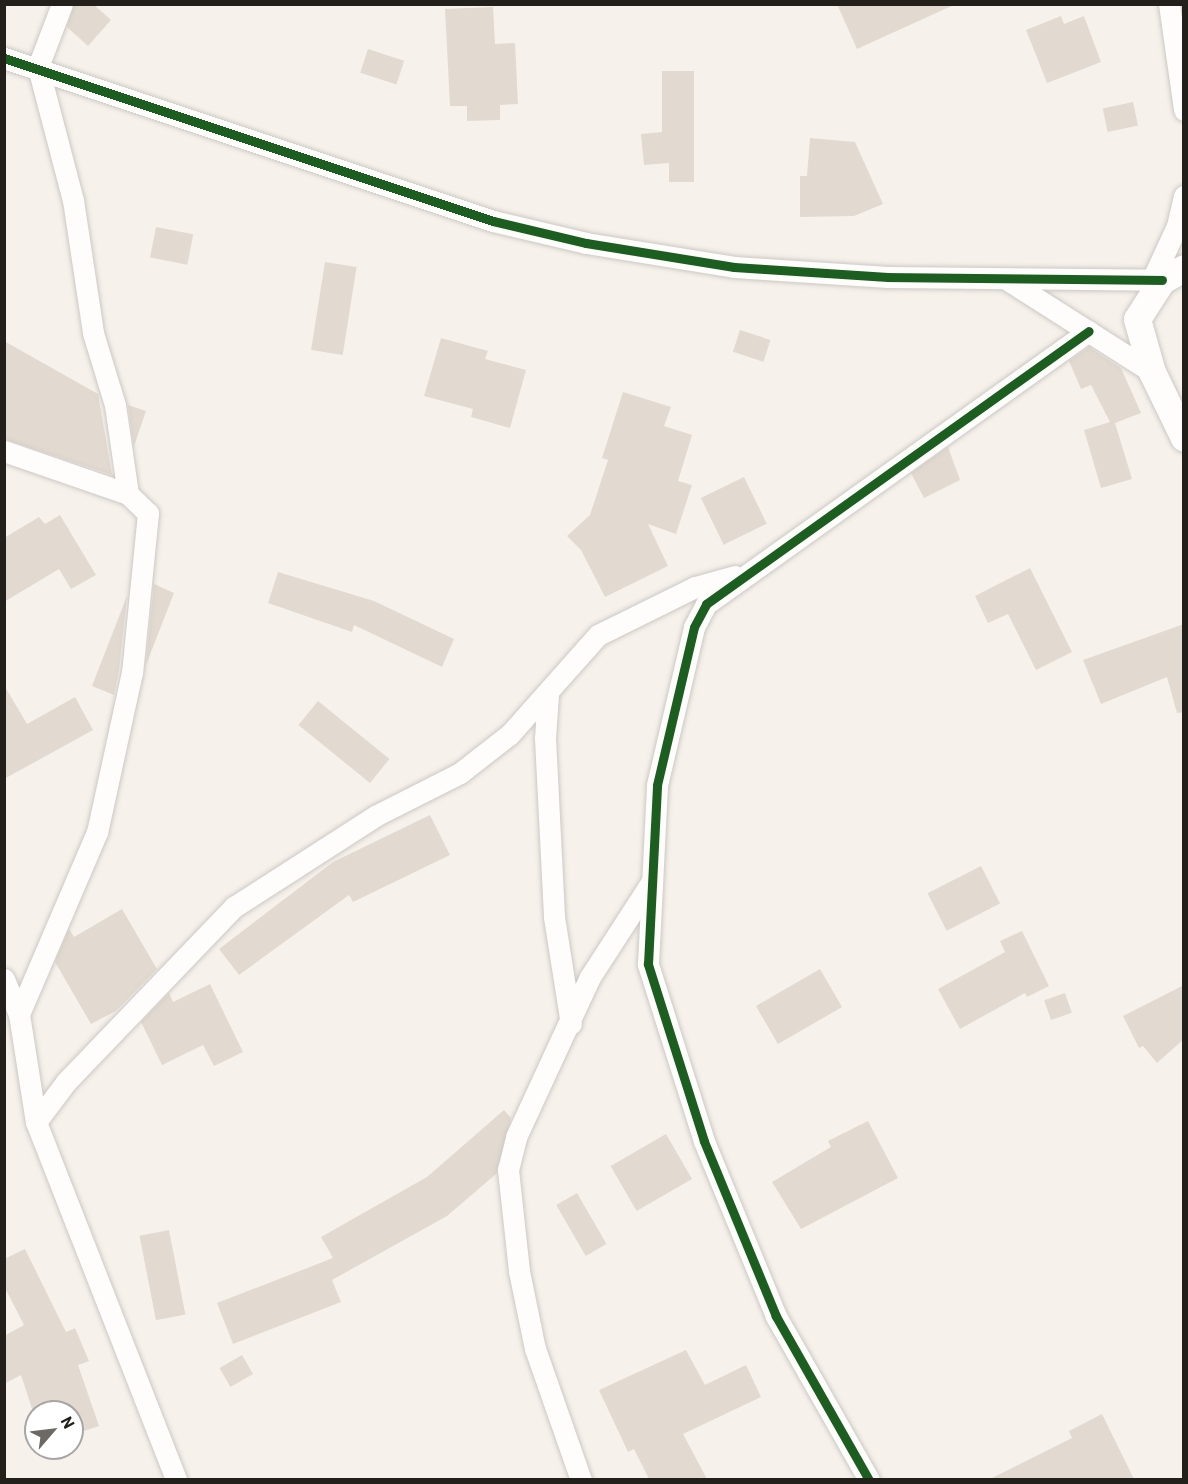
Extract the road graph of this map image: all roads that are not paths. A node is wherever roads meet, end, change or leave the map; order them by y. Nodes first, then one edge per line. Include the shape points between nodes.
1 (62, 4) edge
2 (1169, 4) edge
3 (4, 58) edge
4 (38, 67) junction
5 (1184, 110) edge
6 (1184, 196) edge
7 (1166, 276) edge
8 (1005, 278) junction
9 (1089, 331) junction
10 (1152, 372) junction
11 (1184, 438) edge
12 (4, 451) edge
13 (128, 494) junction
14 (746, 573) junction
15 (548, 694) junction
16 (652, 880) junction
17 (4, 979) edge
18 (19, 1014) junction
19 (571, 1025) junction
20 (36, 1122) junction
21 (176, 1479) edge
22 (581, 1479) edge
23 (868, 1479) edge

1 - 4 street
2 - 5 street
3 - 4 street
4 - 8 street via 493,221 586,243 734,267 888,277
4 - 13 street via 73,200 93,333 115,405
6 - 7 street
7 - 8 street
7 - 10 street via 1137,319
8 - 9 street
9 - 10 street
9 - 14 street
10 - 11 street
12 - 13 street
13 - 18 street via 148,513 132,672 97,832
14 - 15 street via 694,587 598,634 568,663
14 - 16 street via 706,604 694,627 657,785
15 - 19 street via 545,738 554,917
15 - 20 street via 510,734 459,773 375,816 234,907 66,1082
16 - 19 street via 590,977
16 - 23 street via 648,964 704,1141 776,1316
17 - 18 street
18 - 20 street
19 - 22 street via 516,1137 508,1170 519,1271 535,1349
20 - 21 street

